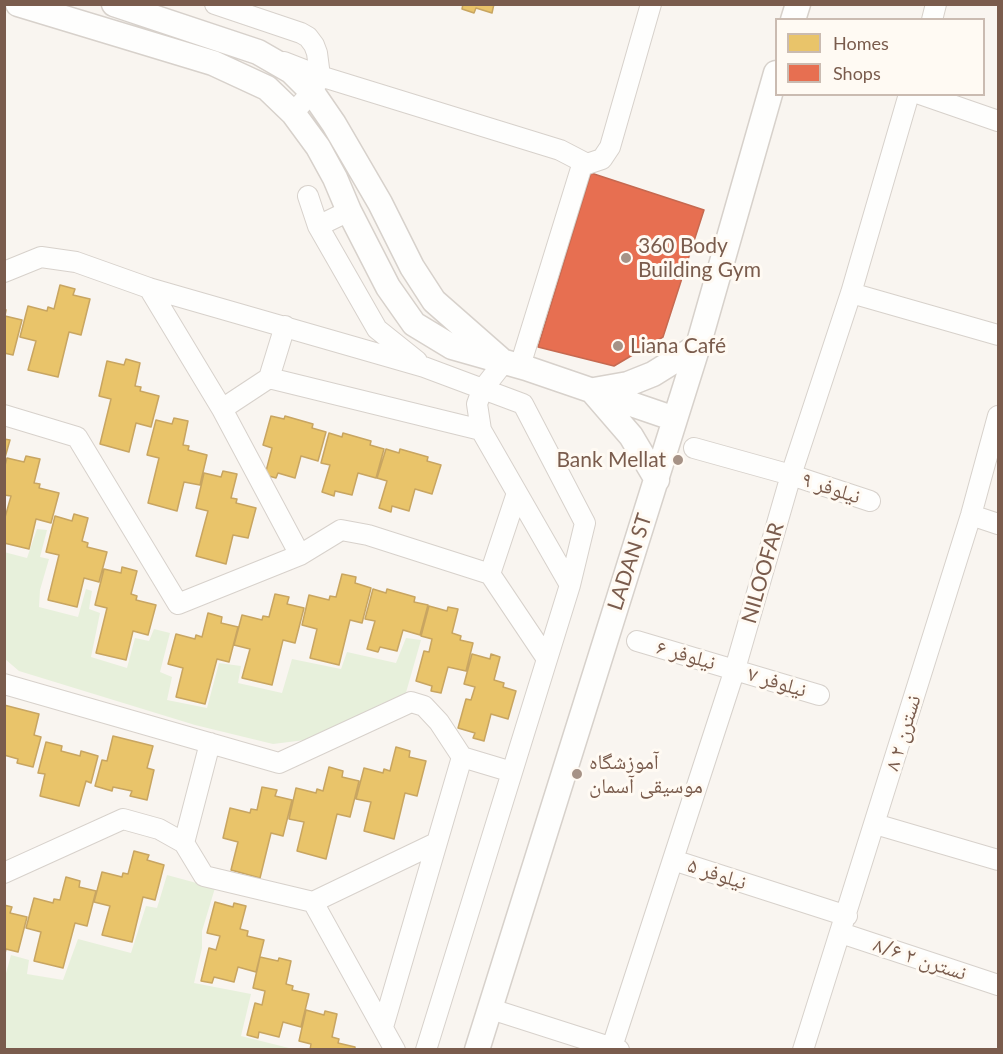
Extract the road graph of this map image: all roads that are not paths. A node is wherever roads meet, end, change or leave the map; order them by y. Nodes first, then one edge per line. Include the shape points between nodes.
1 (18, 4) edge
2 (114, 4) edge
3 (215, 4) edge
4 (651, 4) edge
5 (775, 80) edge
6 (316, 84) junction
7 (908, 96) edge
8 (926, 96) edge
9 (294, 113) junction
10 (999, 121) edge
11 (585, 163) junction
12 (308, 196) dead end
13 (349, 211) junction
14 (318, 226) junction
15 (4, 272) edge
16 (148, 288) junction
17 (851, 293) junction
18 (285, 326) junction
19 (999, 335) edge
20 (698, 346) junction
21 (516, 365) junction
22 (424, 367) junction
23 (269, 378) junction
24 (482, 390) junction
25 (592, 390) junction
26 (222, 410) junction
27 (4, 415) edge
28 (999, 416) edge
29 (675, 419) junction
30 (481, 430) junction
31 (694, 448) dead end
32 (791, 475) junction
33 (657, 480) junction
34 (517, 494) junction
35 (870, 501) dead end
36 (970, 515) junction
37 (999, 524) edge
38 (300, 555) junction
39 (490, 574) junction
40 (570, 585) junction
41 (636, 641) dead end
42 (547, 659) junction
43 (735, 669) junction
44 (4, 684) edge
45 (819, 695) dead end
46 (210, 743) junction
47 (462, 757) junction
48 (512, 772) junction
49 (875, 824) junction
50 (184, 843) junction
51 (436, 843) junction
52 (673, 860) junction
53 (999, 860) edge
54 (4, 873) edge
55 (313, 902) junction
56 (844, 924) junction
57 (999, 985) edge
58 (491, 1009) junction
59 (383, 1027) junction
60 (614, 1049) edge
61 (395, 1050) edge
62 (426, 1050) edge
63 (477, 1050) edge
64 (803, 1050) edge

1 - 9 street via 213,63 267,88
2 - 6 street via 258,52
3 - 6 street via 308,37 317,53
4 - 11 street via 610,147 602,159
5 - 20 street, LADAN ST
6 - 9 street
6 - 11 street via 560,150
6 - 21 street via 334,124 434,301
7 - 17 street, NILOOFAR
8 - 10 street
9 - 13 street via 336,178
11 - 21 street
12 - 14 street
13 - 14 street
13 - 21 street via 388,287 414,324 452,347
14 - 22 street via 376,329
15 - 16 street via 41,257 76,262
16 - 18 street
16 - 26 street
17 - 19 street
17 - 32 street, NILOOFAR
18 - 22 street
18 - 23 street
20 - 25 street via 653,374 628,384
20 - 29 street, LADAN ST
21 - 24 street
21 - 25 street
22 - 24 street
23 - 26 street
23 - 30 street
24 - 30 street via 477,404
24 - 40 street via 523,404 585,523
25 - 29 street
25 - 33 street via 631,436
26 - 38 street
27 - 38 street via 77,437 178,604
28 - 36 street, ۸ نسترن ۲
29 - 33 street, LADAN ST
30 - 34 street
31 - 32 street, ۹ نیلوفر
32 - 35 street, ۹ نیلوفر
32 - 43 street, NILOOFAR
33 - 58 street, LADAN ST
34 - 39 street
34 - 40 street
36 - 37 street
36 - 49 street, ۸ نسترن ۲
38 - 39 street via 341,530
39 - 42 street
40 - 42 street
41 - 43 street, ۶ نیلوفر
42 - 48 street
43 - 45 street, ۷ نیلوفر
43 - 52 street, NILOOFAR
44 - 46 street
46 - 47 street via 279,763 411,702 424,706 439,722
46 - 50 street
47 - 48 street
47 - 51 street
48 - 62 street
49 - 53 street
49 - 56 street, ۸ نسترن ۲
50 - 54 street via 159,829 123,819
50 - 55 street via 204,876
51 - 55 street
51 - 59 street
52 - 56 street, ۵ نیلوفر via 762,888
52 - 60 street, NILOOFAR
55 - 59 street
56 - 57 street, ۸/۶ نسترن ۲
56 - 64 street, ۸ نسترن ۲
58 - 60 street
58 - 63 street, LADAN ST
59 - 61 street

